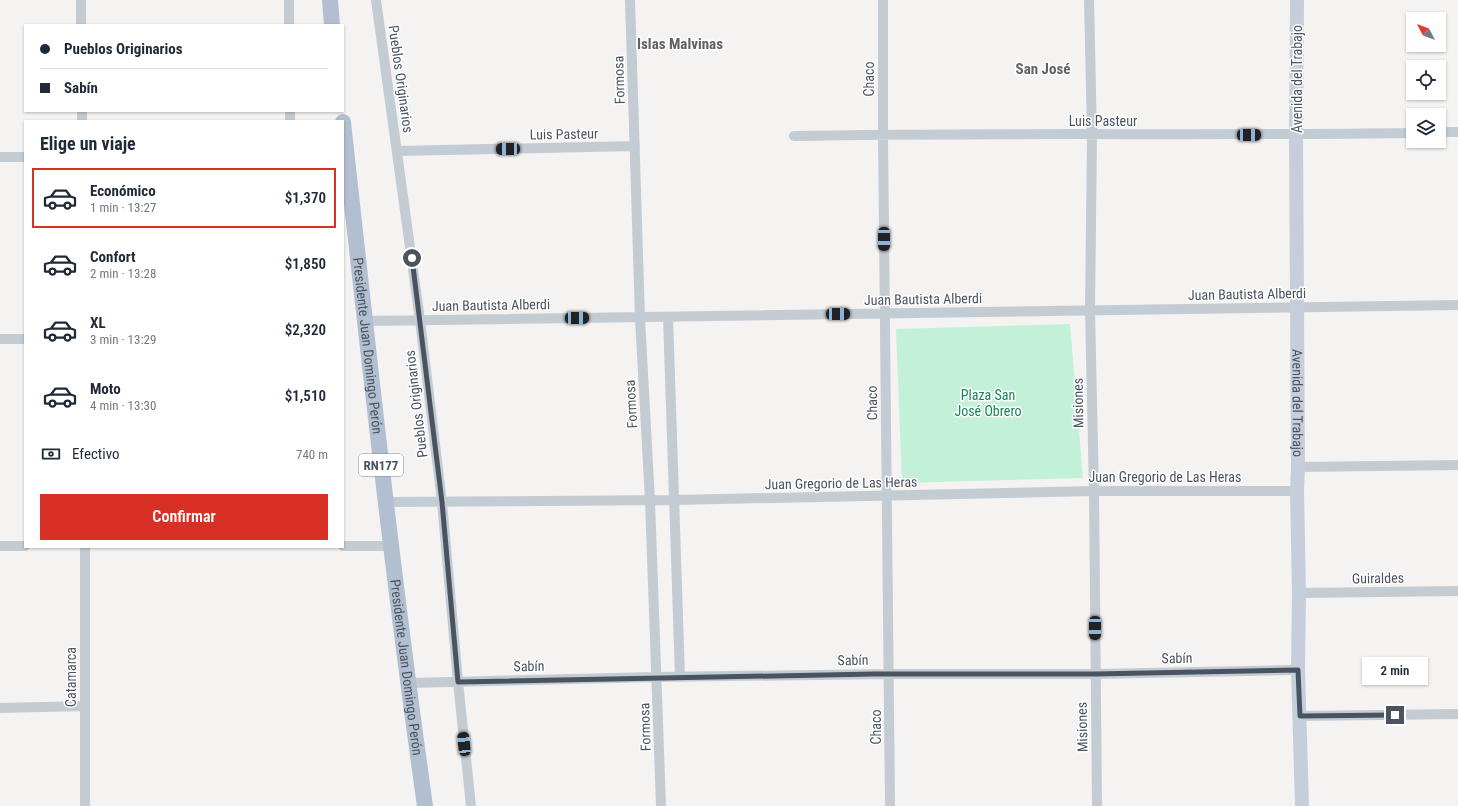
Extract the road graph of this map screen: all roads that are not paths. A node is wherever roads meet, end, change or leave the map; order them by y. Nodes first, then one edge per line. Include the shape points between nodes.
1 (81, 0) edge
2 (289, 0) edge
3 (330, 0) edge
4 (376, 0) edge
5 (630, 0) edge
6 (883, 0) edge
7 (1089, 0) edge
8 (1297, 0) edge
9 (81, 24) edge
10 (290, 24) edge
11 (332, 24) edge
12 (344, 131) edge
13 (1446, 132) edge
14 (1458, 132) edge
15 (1406, 133) edge
16 (883, 135) junction
17 (1092, 135) junction
18 (1296, 135) junction
19 (794, 136) dead end
20 (635, 146) junction
21 (397, 151) junction
22 (0, 157) edge
23 (24, 157) edge
24 (1458, 305) edge
25 (1298, 308) junction
26 (1090, 311) junction
27 (885, 314) junction
28 (668, 317) junction
29 (640, 318) junction
30 (420, 320) junction
31 (365, 321) junction
32 (24, 339) edge
33 (0, 340) edge
34 (1458, 465) edge
35 (1298, 467) junction
36 (1094, 491) junction
37 (1297, 491) junction
38 (887, 496) junction
39 (650, 500) junction
40 (674, 500) junction
41 (385, 502) junction
42 (442, 502) junction
43 (0, 546) edge
44 (24, 546) edge
45 (344, 546) edge
46 (390, 546) junction
47 (85, 548) edge
48 (1458, 591) edge
49 (1299, 592) junction
50 (1298, 670) junction
51 (889, 674) junction
52 (1095, 674) junction
53 (657, 677) junction
54 (680, 677) junction
55 (458, 682) junction
56 (408, 684) junction
57 (85, 706) junction
58 (0, 708) edge
59 (1458, 714) edge
60 (1300, 716) junction
61 (85, 806) edge
62 (425, 806) edge
63 (471, 806) edge
64 (661, 806) edge
65 (890, 806) edge
66 (1097, 806) edge
67 (1302, 806) edge

1 - 9 street
2 - 10 street
3 - 11 main road
4 - 21 street, Pueblos Originarios
5 - 20 street, Formosa
6 - 16 street, Chaco
7 - 17 street, Misiones
8 - 18 main road, Avenida del Trabajo
12 - 31 main road, Presidente Juan Domingo Perón / RN177
13 - 14 street
15 - 18 street, Luis Pasteur
16 - 17 street, Luis Pasteur
16 - 19 street, Luis Pasteur
16 - 27 street, Chaco
17 - 18 street, Luis Pasteur
17 - 26 street, Misiones
18 - 25 main road, Avenida del Trabajo
20 - 21 street, Luis Pasteur
20 - 29 street, Formosa
21 - 30 street, Pueblos Originarios
22 - 23 street
24 - 25 street, Juan Bautista Alberdi
25 - 26 street, Juan Bautista Alberdi
25 - 35 main road, Avenida del Trabajo
26 - 27 street, Juan Bautista Alberdi
26 - 36 street, Misiones
27 - 28 street, Juan Bautista Alberdi
27 - 38 street, Chaco
28 - 29 street, Juan Bautista Alberdi
28 - 40 street
29 - 30 street, Juan Bautista Alberdi
29 - 39 street, Formosa
30 - 31 street, Juan Bautista Alberdi
30 - 42 street, Pueblos Originarios
31 - 41 main road, Presidente Juan Domingo Perón / RN177
32 - 33 street
34 - 35 street
35 - 37 main road, Avenida del Trabajo
36 - 37 street, Juan Gregorio de Las Heras
36 - 38 street, Juan Gregorio de Las Heras
36 - 52 street, Misiones
37 - 49 main road, Avenida del Trabajo
38 - 40 street, Juan Gregorio de Las Heras
38 - 51 street, Chaco
39 - 40 street, Juan Gregorio de Las Heras
39 - 42 street, Juan Gregorio de Las Heras
39 - 53 street, Formosa
40 - 54 street
41 - 42 street, Juan Gregorio de Las Heras
41 - 46 main road, Presidente Juan Domingo Perón / RN177
42 - 55 street, Pueblos Originarios
43 - 44 street
45 - 46 street
46 - 56 main road, Presidente Juan Domingo Perón / RN177
47 - 57 street, Catamarca
48 - 49 street, Guiraldes
49 - 50 main road, Avenida del Trabajo
50 - 52 street, Sabín
50 - 60 main road, Avenida del Trabajo
51 - 52 street, Sabín
51 - 54 street, Sabín
51 - 65 street, Chaco
52 - 66 street, Misiones
53 - 54 street, Sabín
53 - 55 street, Sabín
53 - 64 street, Formosa
55 - 56 street, Sabín
55 - 63 street, Pueblos Originarios
56 - 62 main road, Presidente Juan Domingo Perón / RN177
57 - 58 street
57 - 61 street, Catamarca
59 - 60 street
60 - 67 main road, Avenida del Trabajo

